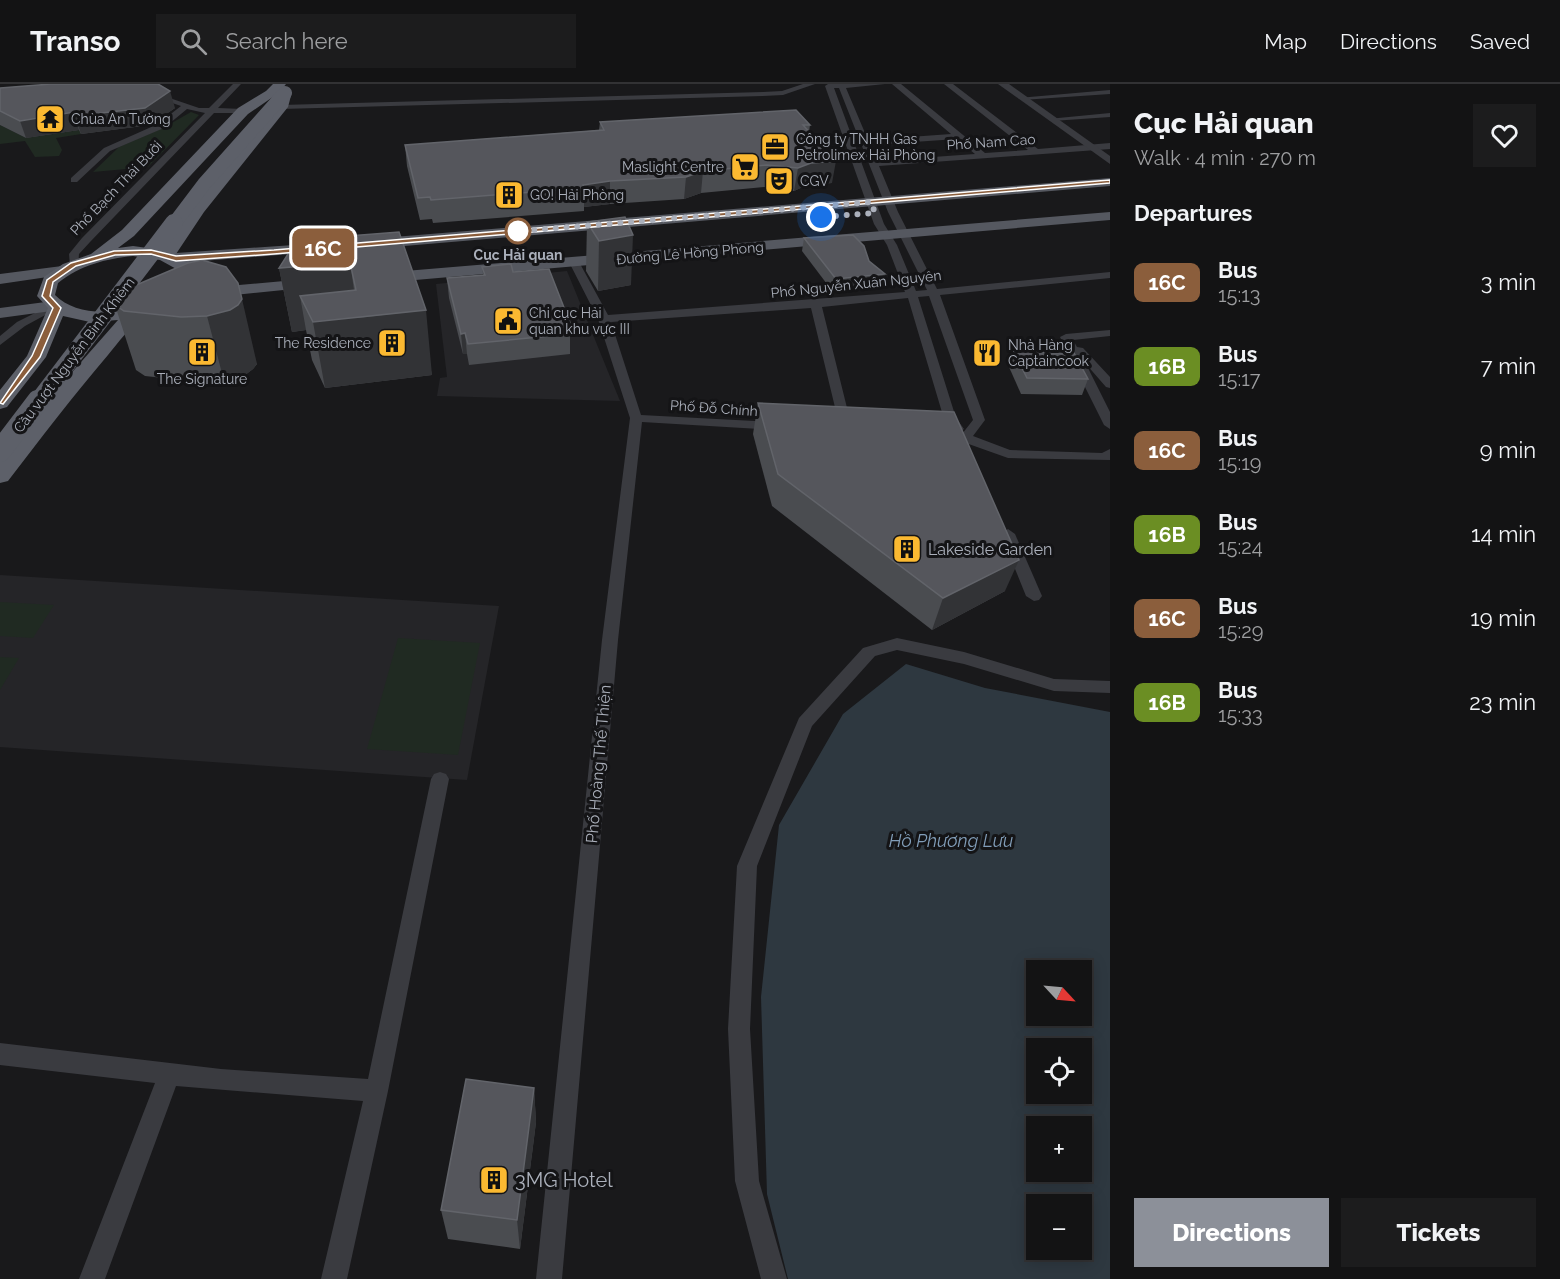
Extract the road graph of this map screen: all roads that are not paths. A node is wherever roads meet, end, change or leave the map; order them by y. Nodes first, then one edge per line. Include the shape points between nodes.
1 (237, 84) edge
2 (811, 84) edge
3 (881, 84) edge
4 (896, 84) edge
5 (948, 84) edge
6 (1003, 84) edge
7 (836, 86) edge
8 (282, 92) edge
9 (1110, 92) edge
10 (147, 93) edge
11 (1022, 98) junction
12 (185, 106) junction
13 (210, 111) junction
14 (235, 115) junction
15 (1110, 115) edge
16 (1052, 119) junction
17 (188, 134) junction
18 (958, 136) junction
19 (866, 145) junction
20 (1110, 146) edge
21 (852, 147) junction
22 (1092, 147) junction
23 (1037, 152) junction
24 (982, 156) junction
25 (1110, 161) edge
26 (874, 164) junction
27 (74, 180) dead end
28 (1110, 182) edge
29 (1110, 194) edge
30 (1110, 204) edge
31 (154, 207) junction
32 (198, 209) junction
33 (1110, 216) edge
34 (896, 217) junction
35 (878, 219) junction
36 (419, 245) junction
37 (342, 249) junction
38 (95, 257) junction
39 (574, 262) junction
40 (178, 265) junction
41 (365, 267) junction
42 (116, 271) dead end
43 (62, 272) junction
44 (241, 272) junction
45 (1110, 275) edge
46 (0, 279) edge
47 (0, 287) edge
48 (933, 291) junction
49 (912, 295) junction
50 (96, 296) dead end
51 (0, 301) edge
52 (163, 301) junction
53 (816, 304) junction
54 (54, 306) junction
55 (136, 311) junction
56 (0, 313) edge
57 (604, 319) junction
58 (1110, 333) edge
59 (1066, 337) junction
60 (0, 342) edge
61 (18, 381) junction
62 (74, 382) junction
63 (1110, 384) edge
64 (0, 403) edge
65 (636, 418) junction
66 (0, 423) edge
67 (1110, 425) edge
68 (789, 427) edge
69 (846, 429) edge
70 (929, 435) edge
71 (965, 438) junction
72 (0, 451) edge
73 (1110, 453) edge
74 (974, 458) edge
75 (0, 476) edge
76 (1000, 517) edge
77 (1034, 596) dead end
78 (1110, 687) edge
79 (440, 779) dead end
80 (0, 1054) edge
81 (169, 1075) junction
82 (376, 1091) junction
83 (92, 1279) edge
84 (334, 1279) edge
85 (549, 1279) edge
86 (774, 1279) edge

1 - 13 street, Phố Bạch Thái Bưởi
2 - 7 street
2 - 8 street via 783,93 753,94
3 - 7 street
4 - 18 street
5 - 23 street
6 - 11 street
7 - 19 street
7 - 21 street
8 - 14 highway
8 - 32 highway
8 - 42 highway, Cầu vượt Nguyễn Bỉnh Khiêm via 186,184
8 - 72 highway, Cầu vượt Nguyễn Bỉnh Khiêm, bridge via 204,184
9 - 11 street
10 - 12 street via 160,94
11 - 16 street
12 - 13 street
12 - 27 street via 158,126 107,149
13 - 14 street
13 - 14 street
13 - 17 street, Phố Bạch Thái Bưởi
14 - 17 street
14 - 31 highway
15 - 16 street
16 - 22 street
17 - 43 street, Phố Bạch Thái Bưởi via 74,254
18 - 19 street
18 - 24 street
19 - 21 street
19 - 26 street
20 - 22 street, Phố Nam Cao
21 - 35 street
22 - 23 street, Phố Nam Cao
22 - 25 street
23 - 24 street, Phố Nam Cao
24 - 26 street, Phố Nam Cao
26 - 34 street
28 - 34 main road, Đường Lê Hồng Phong
29 - 34 main road, Đường Lê Hồng Phong
30 - 34 main road, Đường Lê Hồng Phong
31 - 32 highway via 153,213 167,218
31 - 38 highway via 128,233
32 - 40 highway
33 - 34 main road, Đường Lê Hồng Phong
34 - 35 main road, Đường Lê Hồng Phong
34 - 35 main road, Đường Lê Hồng Phong
34 - 48 street
35 - 36 main road, Đường Lê Hồng Phong
35 - 39 main road, Đường Lê Hồng Phong
35 - 41 main road, Đường Lê Hồng Phong
35 - 49 street
36 - 37 main road, Đường Lê Hồng Phong
36 - 41 main road, Đường Lê Hồng Phong
37 - 40 main road, Đường Lê Hồng Phong
37 - 44 main road, Đường Lê Hồng Phong
38 - 40 highway via 133,251
38 - 43 highway
39 - 41 main road, Đường Lê Hồng Phong
39 - 57 street, Phố Hoàng Thế Thiện
40 - 44 main road, Đường Lê Hồng Phong
40 - 52 highway via 178,292
43 - 46 main road
43 - 47 main road
43 - 54 highway via 46,289
44 - 52 main road, Đường Lê Hồng Phong via 331,276
45 - 48 street, Phố Nguyễn Xuân Nguyên
48 - 49 street, Phố Nguyễn Xuân Nguyên
48 - 71 street via 979,420
49 - 53 street, Phố Nguyễn Xuân Nguyên
49 - 71 street via 950,419
50 - 66 highway, Cầu vượt Nguyễn Bỉnh Khiêm
51 - 54 main road via 31,300
52 - 55 highway
53 - 57 street, Phố Nguyễn Xuân Nguyên
53 - 69 street
54 - 55 highway via 92,316
54 - 56 main road
54 - 60 street via 21,324
54 - 61 highway via 36,357
55 - 62 highway
57 - 65 street, Phố Hoàng Thế Thiện
58 - 59 street
59 - 63 street
59 - 67 street
61 - 62 highway via 34,370 51,366 70,371
61 - 64 highway
62 - 75 highway
65 - 68 street, Phố Đỗ Chính
65 - 85 street, Phố Hoàng Thế Thiện via 609,640
70 - 71 street
71 - 73 street via 1008,454 1105,457
71 - 74 street
76 - 77 street
78 - 86 street via 1054,685 964,658 897,644 869,652 805,723 747,866 739,1029 747,1181
79 - 82 street
80 - 81 street
81 - 82 street
81 - 83 street
82 - 84 street

